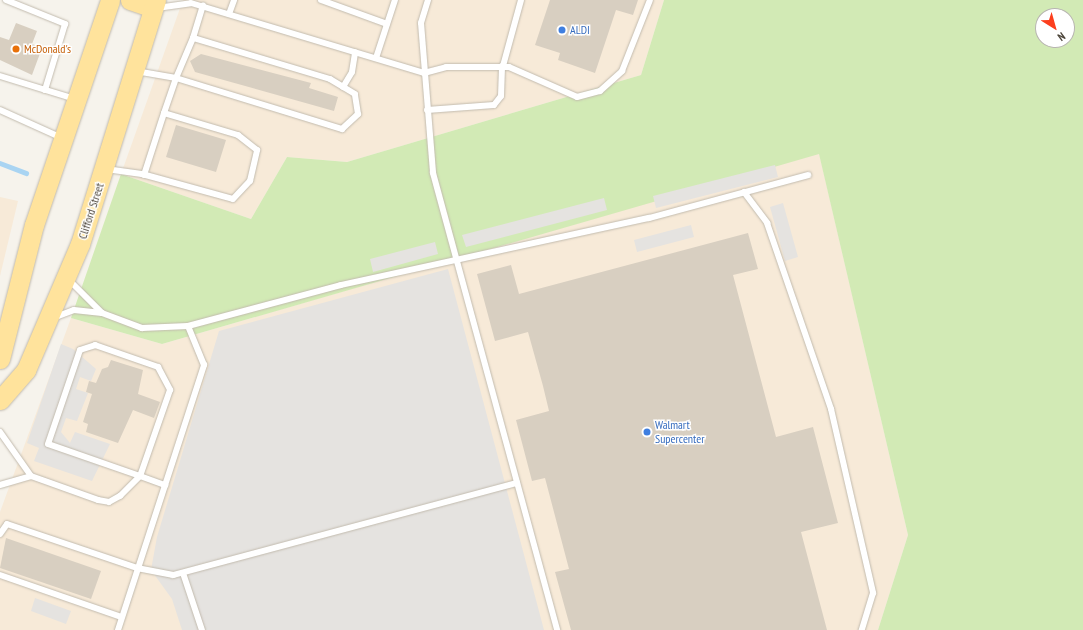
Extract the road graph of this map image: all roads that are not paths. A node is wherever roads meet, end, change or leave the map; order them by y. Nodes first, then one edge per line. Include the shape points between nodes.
1 (6, 0) edge
2 (110, 0) edge
3 (130, 0) edge
4 (234, 0) edge
5 (321, 0) edge
6 (395, 0) edge
7 (428, 0) edge
8 (521, 0) edge
9 (650, 0) edge
10 (155, 4) edge
11 (203, 6) junction
12 (229, 14) junction
13 (387, 24) junction
14 (193, 38) junction
15 (355, 52) junction
16 (376, 58) junction
17 (502, 66) junction
18 (135, 71) junction
19 (424, 73) junction
20 (0, 76) edge
21 (176, 78) junction
22 (342, 87) junction
23 (45, 90) junction
24 (76, 99) junction
25 (0, 110) edge
26 (427, 110) junction
27 (164, 113) junction
28 (63, 139) junction
29 (105, 169) junction
30 (144, 175) junction
31 (808, 175) dead end
32 (744, 192) junction
33 (458, 260) junction
34 (66, 277) junction
35 (102, 313) junction
36 (48, 320) junction
37 (188, 326) junction
38 (4, 328) edge
39 (0, 359) edge
40 (0, 400) edge
41 (0, 432) edge
42 (31, 476) junction
43 (140, 476) junction
44 (517, 483) junction
45 (0, 485) edge
46 (165, 485) junction
47 (0, 534) edge
48 (137, 568) junction
49 (183, 573) junction
50 (0, 575) edge
51 (121, 618) junction
52 (118, 630) edge
53 (202, 630) edge
54 (557, 630) edge
55 (862, 630) edge

1 - 23 lane via 65,24
2 - 24 main road
3 - 10 main road
4 - 12 lane
5 - 13 lane
6 - 13 lane
7 - 19 lane via 421,23
8 - 17 lane
9 - 17 lane via 622,71 600,91 577,97
10 - 11 lane via 191,3
10 - 18 main road, Clifford Street
11 - 12 lane
11 - 14 lane
12 - 15 lane
13 - 16 lane
14 - 21 lane
14 - 22 lane via 330,79
15 - 16 lane
15 - 22 lane via 352,72
16 - 19 lane
17 - 19 lane via 446,67
17 - 26 lane via 501,96 494,105
18 - 21 lane
18 - 29 main road, Clifford Street
19 - 26 lane
20 - 23 lane
21 - 22 lane via 342,129 358,114 355,94
21 - 27 lane
23 - 24 lane
24 - 28 main road
25 - 28 lane
26 - 33 lane via 433,174
27 - 30 lane
27 - 30 lane via 238,135 257,150 250,181 233,199
28 - 38 main road via 34,225
29 - 30 lane
29 - 34 main road, Clifford Street
31 - 32 lane
32 - 33 lane
32 - 55 lane via 768,223 831,409 873,593
33 - 37 lane via 341,285
33 - 44 lane
34 - 35 lane
34 - 36 main road, Clifford Street
35 - 36 lane via 74,310
35 - 37 lane via 142,328
36 - 40 main road, Clifford Street via 26,370
37 - 46 lane via 204,365
38 - 39 main road
41 - 42 lane
42 - 43 lane via 109,502 120,496
42 - 45 lane
43 - 43 lane via 170,390 158,367 95,345 87,346 80,350 48,444
43 - 46 lane
44 - 49 lane
44 - 54 lane
46 - 48 lane
47 - 48 lane via 7,524
48 - 49 lane via 173,575
48 - 51 lane
49 - 53 lane
50 - 51 lane
51 - 52 lane

